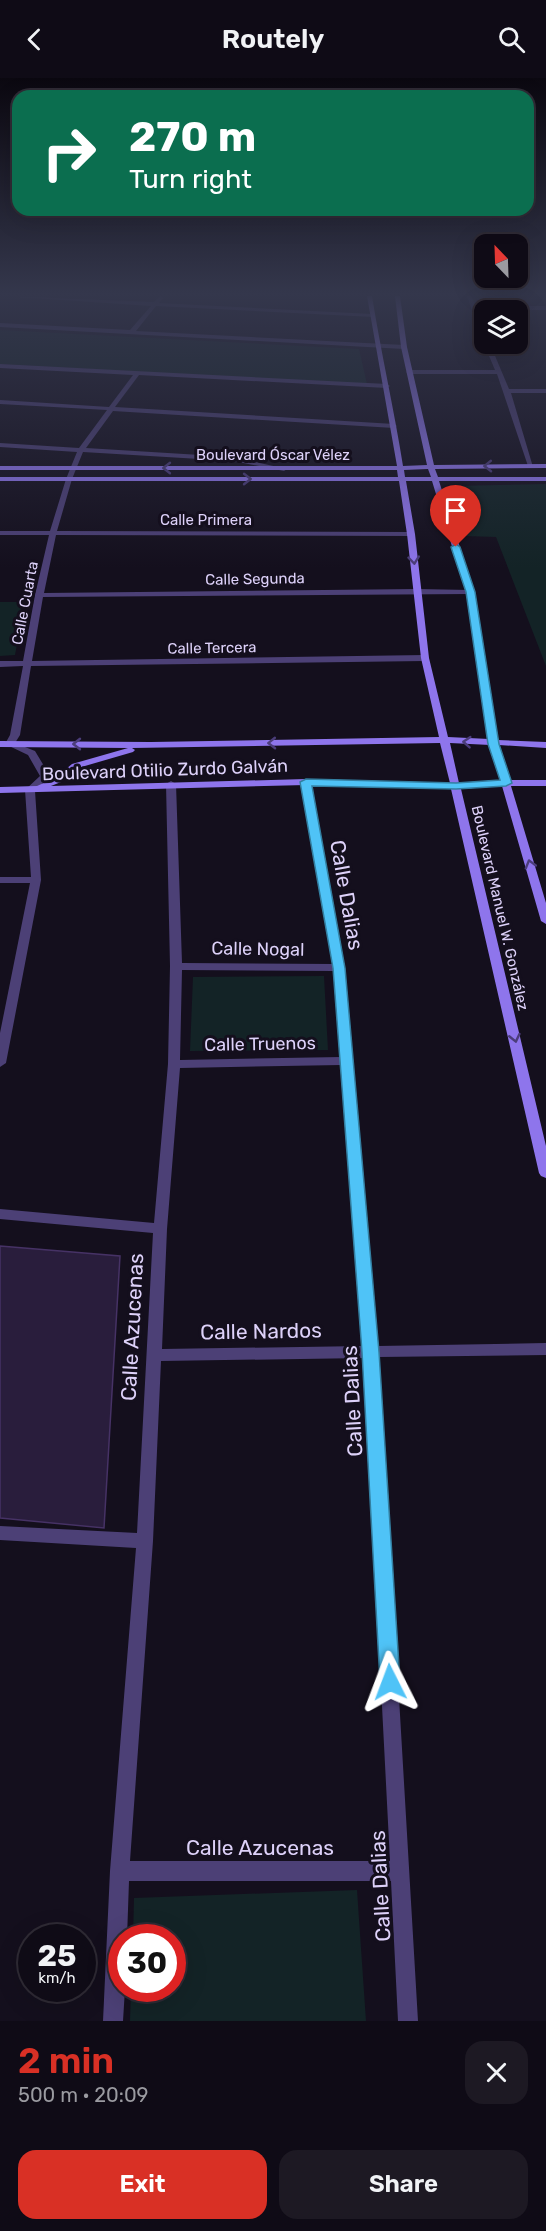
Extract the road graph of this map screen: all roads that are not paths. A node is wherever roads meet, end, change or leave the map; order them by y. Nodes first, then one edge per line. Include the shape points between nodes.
1 (387, 386) edge
2 (126, 387) edge
3 (412, 387) edge
4 (505, 387) edge
5 (507, 391) junction
6 (546, 391) edge
7 (0, 402) edge
8 (109, 409) junction
9 (393, 426) junction
10 (0, 445) edge
11 (81, 450) junction
12 (531, 466) junction
13 (546, 466) edge
14 (431, 467) junction
15 (0, 468) edge
16 (73, 468) junction
17 (399, 468) junction
18 (284, 469) junction
19 (546, 478) edge
20 (0, 479) edge
21 (69, 479) junction
22 (401, 479) junction
23 (434, 479) junction
24 (0, 533) edge
25 (53, 533) junction
26 (411, 534) junction
27 (417, 591) junction
28 (470, 592) junction
29 (39, 595) junction
30 (425, 658) junction
31 (0, 664) edge
32 (27, 664) junction
33 (445, 740) junction
34 (5, 744) edge
35 (494, 744) junction
36 (152, 745) junction
37 (546, 745) edge
38 (0, 755) edge
39 (306, 782) junction
40 (506, 783) junction
41 (546, 783) edge
42 (171, 784) junction
43 (456, 786) junction
44 (0, 790) edge
45 (30, 790) junction
46 (0, 880) edge
47 (36, 880) junction
48 (546, 921) edge
49 (176, 966) junction
50 (339, 968) junction
51 (347, 1061) junction
52 (0, 1063) edge
53 (174, 1064) junction
54 (546, 1173) edge
55 (0, 1214) edge
56 (160, 1229) junction
57 (546, 1349) edge
58 (371, 1352) junction
59 (156, 1355) junction
60 (0, 1533) edge
61 (145, 1541) junction
62 (400, 1870) junction
63 (120, 1871) junction
64 (113, 2021) edge
65 (408, 2021) edge

1 - 9 street, Boulevard Manuel W. González
2 - 8 street, Calle Cuarta
3 - 14 street, Boulevard Manuel W. González
4 - 5 street
5 - 6 street
5 - 12 street
7 - 8 street
8 - 9 street
8 - 11 street, Calle Cuarta
9 - 17 street, Boulevard Manuel W. González
10 - 11 street
11 - 16 street, Calle Cuarta
11 - 18 street via 233,459
12 - 13 street, Boulevard Óscar Vélez
12 -> 14 street, Boulevard Óscar Vélez
14 - 17 street, Boulevard Óscar Vélez
14 - 23 street, Boulevard Manuel W. González
15 - 16 street, Boulevard Óscar Vélez
18 -> 16 street, Boulevard Óscar Vélez
16 - 21 street, Calle Cuarta
17 - 18 street, Boulevard Óscar Vélez
17 - 22 street, Boulevard Manuel W. González
19 - 23 street, Boulevard Óscar Vélez
20 - 21 street, Boulevard Óscar Vélez
21 -> 22 street, Boulevard Óscar Vélez
21 - 25 street, Calle Cuarta
22 - 23 street, Boulevard Óscar Vélez
22 - 26 street, Boulevard Manuel W. González
23 - 28 street, Boulevard Manuel W. González
24 - 25 street, Calle Primera
25 - 26 street, Calle Primera
25 - 29 street, Calle Cuarta
26 -> 27 street, Boulevard Manuel W. González
27 - 28 street, Calle Segunda
27 - 29 street, Calle Segunda
27 - 30 street, Boulevard Manuel W. González
28 - 35 street, Boulevard Manuel W. González
29 - 32 street, Calle Cuarta
30 - 32 street, Calle Tercera
30 - 33 street, Boulevard Manuel W. González
31 - 32 street, Calle Tercera
32 - 34 street, Calle Cuarta via 15,735
35 -> 33 street, Boulevard Otilio Zurdo Galván
33 -> 36 street, Boulevard Otilio Zurdo Galván
33 - 43 street, Boulevard Manuel W. González
36 -> 34 street, Boulevard Otilio Zurdo Galván
34 - 38 street
34 - 45 street via 32,753 45,776
35 - 37 street, Boulevard Otilio Zurdo Galván
35 - 40 street, Boulevard Manuel W. González
36 - 45 street via 85,761 58,780
39 - 42 street, Boulevard Otilio Zurdo Galván
39 - 43 street, Boulevard Otilio Zurdo Galván
39 - 50 street, Calle Dalias
40 - 41 street, Boulevard Otilio Zurdo Galván
40 - 43 street, Boulevard Otilio Zurdo Galván
48 -> 40 street, Boulevard Manuel W. González
42 - 45 street, Boulevard Otilio Zurdo Galván
42 - 49 street, Calle Azucenas
43 -> 54 street, Boulevard Manuel W. González
44 - 45 street, Boulevard Otilio Zurdo Galván
45 - 47 street
46 - 47 street
47 - 52 street
49 - 50 street, Calle Nogal
49 - 53 street, Calle Azucenas
50 - 51 street, Calle Dalias
51 - 53 street, Calle Truenos
51 - 58 street, Calle Dalias
53 - 56 street, Calle Azucenas
55 - 56 street
56 - 59 street, Calle Azucenas
57 - 58 street, Calle Nardos
58 - 59 street, Calle Nardos
58 - 62 street, Calle Dalias
59 - 61 street, Calle Azucenas
60 - 61 street
61 - 63 street, Calle Azucenas
62 - 63 street, Calle Azucenas
62 - 65 street, Calle Dalias
63 - 64 street, Calle Azucenas

